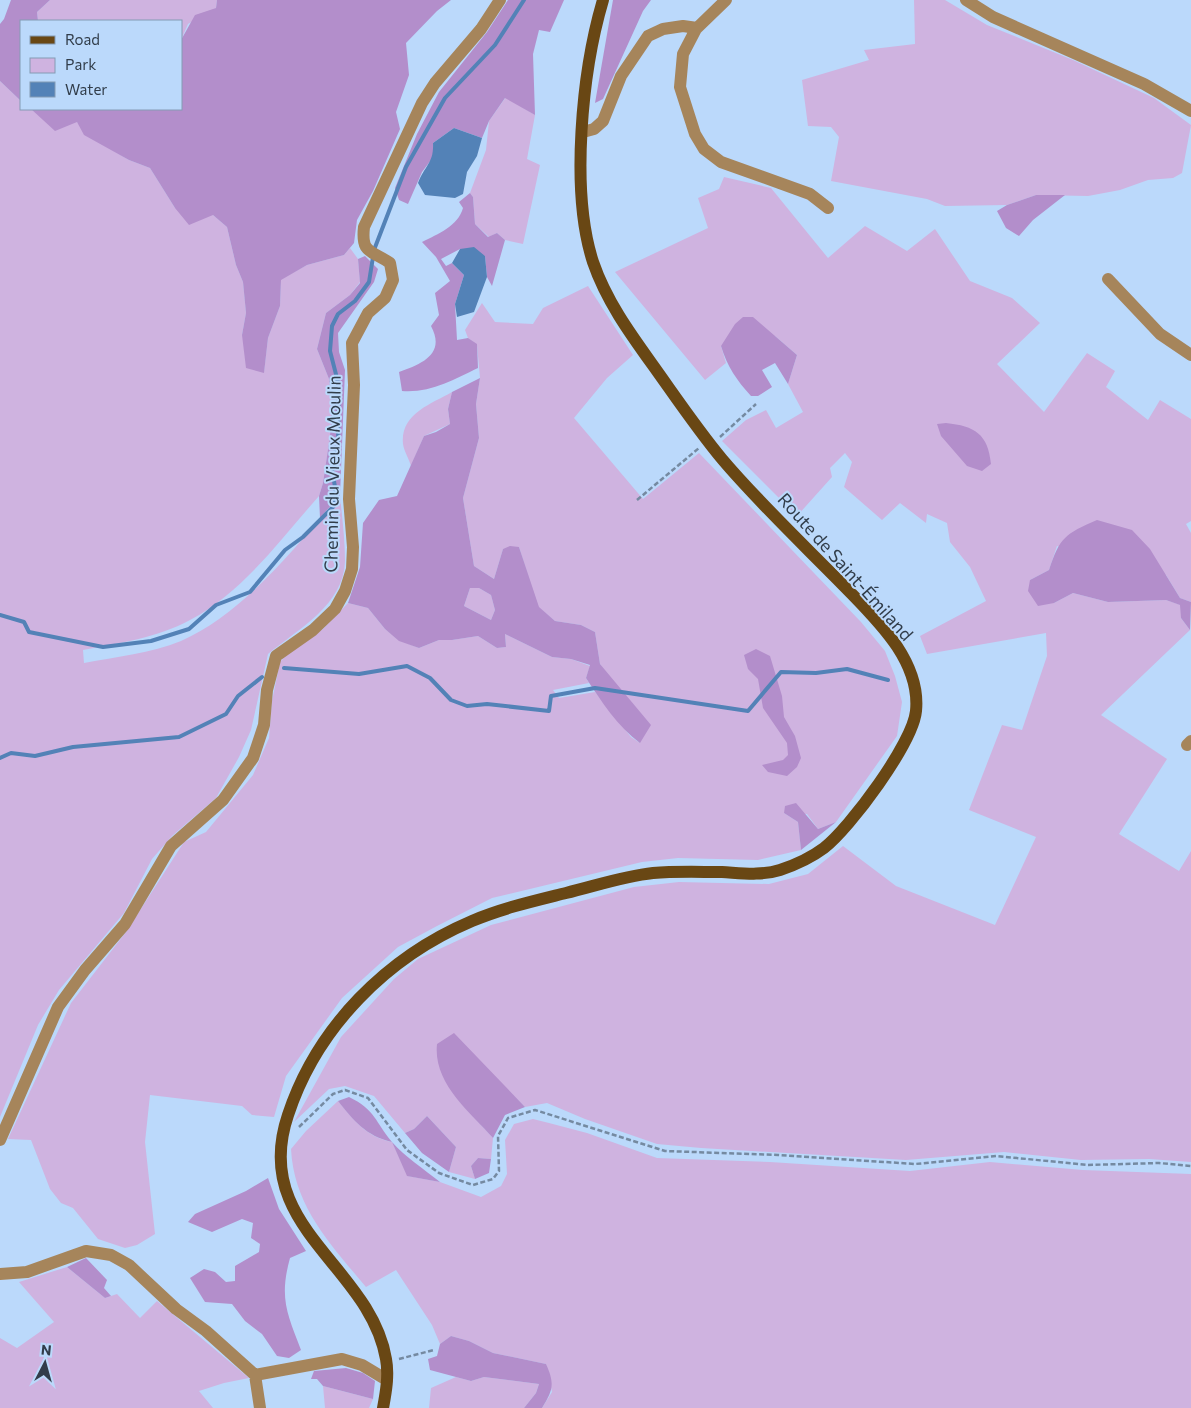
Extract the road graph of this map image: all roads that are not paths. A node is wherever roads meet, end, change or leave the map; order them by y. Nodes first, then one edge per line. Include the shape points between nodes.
1 (500, 0) edge
2 (603, 0) edge
3 (726, 0) edge
4 (966, 0) edge
5 (697, 28) junction
6 (1191, 111) edge
7 (583, 132) junction
8 (828, 208) dead end
9 (1108, 279) dead end
10 (1191, 355) edge
11 (0, 1140) edge
12 (0, 1274) edge
13 (255, 1375) junction
14 (387, 1380) junction
15 (260, 1408) edge
16 (383, 1408) edge

1 - 11 street, Chemin du Vieux Moulin via 422,104 381,195 368,216 362,240 366,248 390,264 392,280 385,298 368,313 352,343 354,385 349,499 353,547 352,569 345,591 335,610 276,656 267,690 264,725 252,758 223,800 172,846 125,924 58,1007
2 - 7 main road, Route de Saint-Émiland via 589,62
3 - 5 street
4 - 6 street via 1000,20 1144,84
5 - 7 street via 663,29 648,36 621,76 603,121 594,129
5 - 8 street via 684,54 680,87 695,134 704,150 720,162 810,194
7 - 14 main road, Route de Saint-Émiland via 580,192 583,220 601,285 624,325 726,463 856,598 898,647 916,689 916,713 910,734 876,788 823,849 775,872 652,873 508,908 468,923 408,956 346,1010 305,1076 287,1115 281,1144 282,1178 288,1199 301,1222 369,1313 380,1334 387,1362
9 - 10 street via 1160,334
12 - 13 street via 27,1272 86,1251 111,1255 129,1265
13 - 14 street via 342,1359 362,1365
13 - 15 street
14 - 16 main road, Route de Saint-Émiland

